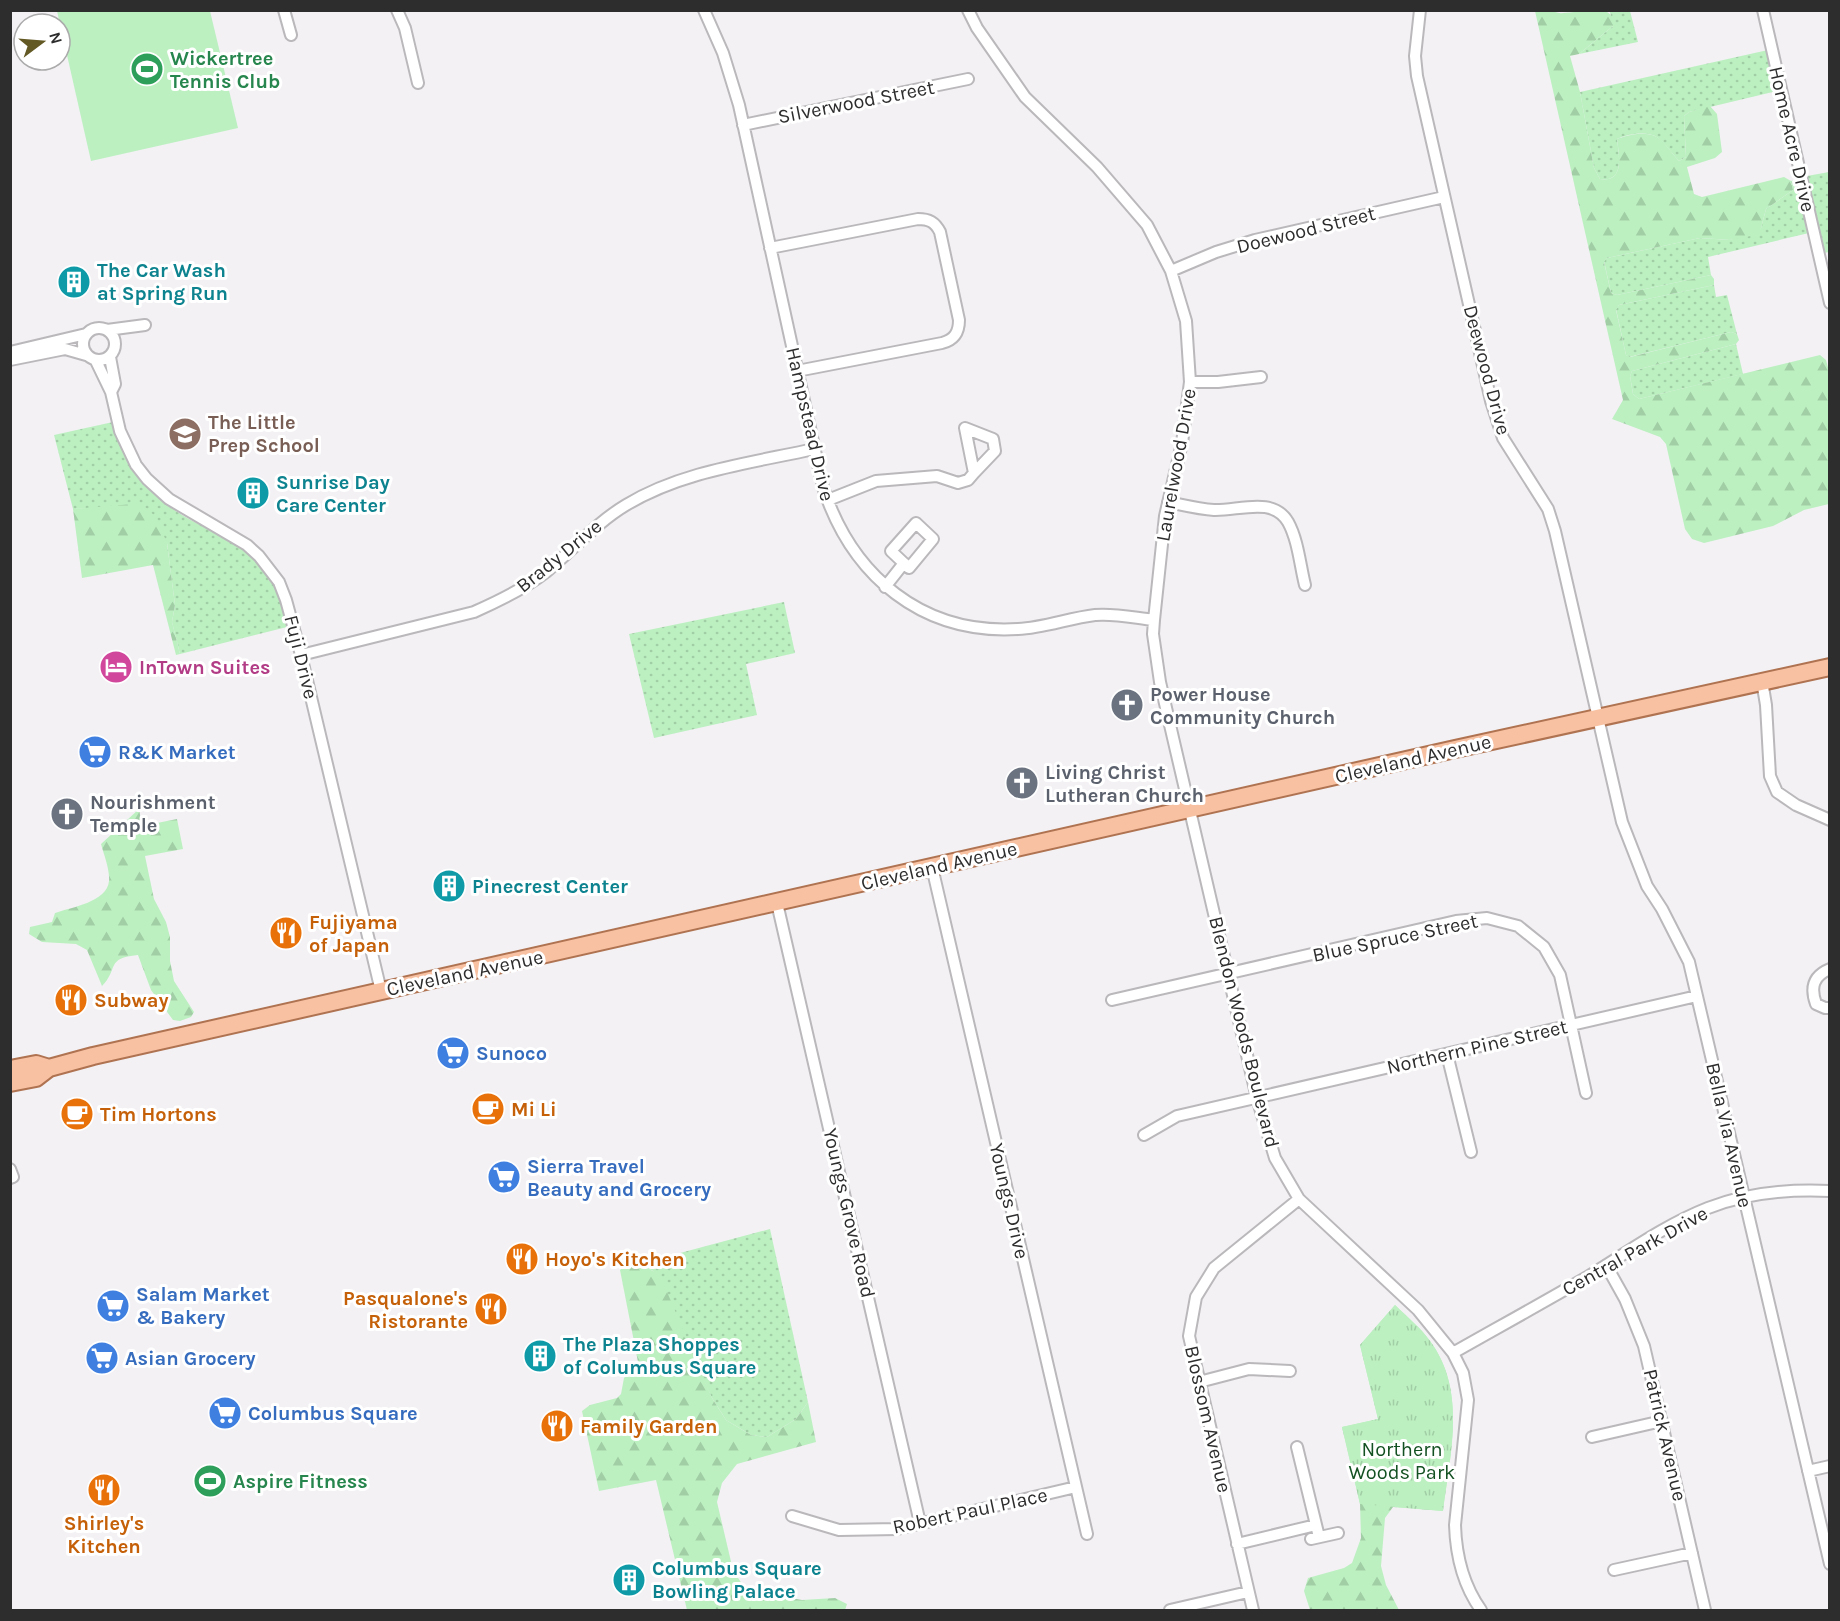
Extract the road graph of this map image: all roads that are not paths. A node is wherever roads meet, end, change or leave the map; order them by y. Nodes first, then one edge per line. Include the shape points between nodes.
1 (284, 10) edge
2 (397, 10) edge
3 (704, 10) edge
4 (968, 10) edge
5 (1420, 10) edge
6 (1763, 10) edge
7 (291, 35) dead end
8 (968, 80) dead end
9 (418, 83) dead end
10 (743, 125) junction
11 (1444, 197) junction
12 (770, 249) junction
13 (1171, 271) junction
14 (1830, 303) edge
15 (145, 325) dead end
16 (131, 327) junction
17 (107, 330) junction
18 (86, 334) junction
19 (115, 343) junction
20 (10, 352) edge
21 (110, 357) junction
22 (91, 358) junction
23 (10, 360) edge
24 (797, 371) junction
25 (1261, 377) dead end
26 (1190, 382) junction
27 (111, 392) junction
28 (814, 449) junction
29 (974, 473) dead end
30 (828, 500) junction
31 (1168, 502) junction
32 (904, 563) dead end
33 (1305, 585) dead end
34 (885, 587) junction
35 (1154, 620) junction
36 (301, 655) junction
37 (1830, 667) edge
38 (1762, 681) junction
39 (1596, 718) junction
40 (1190, 809) junction
41 (1830, 820) edge
42 (932, 867) junction
43 (777, 903) junction
44 (1830, 969) edge
45 (1228, 974) junction
46 (381, 991) junction
47 (1697, 996) junction
48 (1112, 1000) dead end
49 (1830, 1008) edge
50 (1572, 1025) junction
51 (1447, 1054) junction
52 (49, 1068) junction
53 (10, 1069) edge
54 (10, 1083) edge
55 (1586, 1093) dead end
56 (1257, 1098) junction
57 (1144, 1136) dead end
58 (1471, 1152) dead end
59 (1830, 1191) edge
60 (1744, 1197) junction
61 (1299, 1199) junction
62 (1606, 1265) junction
63 (1453, 1353) junction
64 (1290, 1371) dead end
65 (1199, 1382) junction
66 (1662, 1420) junction
67 (1592, 1437) dead end
68 (1297, 1447) dead end
69 (1830, 1466) edge
70 (1808, 1471) junction
71 (1076, 1487) junction
72 (792, 1516) dead end
73 (920, 1523) junction
74 (1316, 1525) junction
75 (1338, 1533) dead end
76 (1086, 1534) dead end
77 (1237, 1544) junction
78 (1692, 1553) junction
79 (1830, 1564) edge
80 (1614, 1570) dead end
81 (1248, 1592) junction
82 (1170, 1611) edge
83 (1252, 1611) edge
84 (1481, 1611) edge
85 (1705, 1611) edge

1 - 7 street
2 - 9 street
3 - 10 street, Hampstead Drive via 723,52
4 - 13 street, Laurelwood Drive via 1025,97 1136,211
5 - 11 street, Deewood Drive via 1415,47 1417,76
6 - 14 street, Home Acre Drive
8 - 10 street, Silverwood Street
10 - 12 street, Hampstead Drive
11 - 13 street, Doewood Street via 1255,240
11 - 39 street, Deewood Drive via 1497,421 1503,438 1548,509 1555,531
12 - 24 street, Hampstead Drive
12 - 24 street via 918,219 931,221 940,232 959,328 950,341
13 - 26 street, Laurelwood Drive via 1186,321
15 - 16 street
16 - 17 street
16 - 19 street
17 - 18 street via 97,328
17 - 19 street
18 - 20 street
18 - 22 street via 82,345
19 - 21 street
21 - 22 street via 101,361
21 - 27 street, Fuji Drive via 115,384
22 - 23 street via 65,349
22 - 27 street, Fuji Drive
24 - 28 street, Hampstead Drive
25 - 26 street
26 - 31 street, Laurelwood Drive via 1182,443
27 - 36 street, Fuji Drive via 126,447 147,479 169,499 247,545 279,582
28 - 30 street, Hampstead Drive
28 - 36 street, Brady Drive via 714,470 645,494 606,518 545,572 474,612
29 - 30 street via 958,483 937,476 876,481
30 - 34 street, Hampstead Drive via 848,543
31 - 33 street via 1213,510 1266,506 1278,511 1292,530
31 - 35 street, Laurelwood Drive
32 - 34 street
34 - 35 street, Hampstead Drive via 940,620 975,627 1027,628 1103,615
35 - 40 street, Laurelwood Drive via 1160,682
36 - 46 street, Fuji Drive
37 - 38 main road, Cleveland Avenue
38 - 39 main road, Cleveland Avenue
38 - 41 street via 1770,776 1778,792
39 - 40 main road, Cleveland Avenue
39 - 47 street, Bella Via Avenue via 1622,822 1647,886 1689,962
40 - 42 main road, Cleveland Avenue
40 - 45 street, Blendon Woods Boulevard
42 - 43 main road, Cleveland Avenue
42 - 71 street, Youngs Drive
43 - 46 main road, Cleveland Avenue
43 - 73 street, Youngs Grove Road
44 - 49 street via 1814,979 1811,992 1816,1004
45 - 48 street, Blue Spruce Street
45 - 50 street, Blue Spruce Street via 1456,921 1487,918 1518,926 1544,946 1560,975
45 - 56 street, Blendon Woods Boulevard
46 - 52 main road, Cleveland Avenue
47 - 50 street, Northern Pine Street
47 - 60 street, Bella Via Avenue
50 - 51 street, Northern Pine Street
50 - 55 street, Blue Spruce Street
51 - 56 street, Northern Pine Street
51 - 58 street
52 - 53 main road, Cleveland Avenue via 36,1064
52 - 54 main road, Cleveland Avenue via 36,1078
56 - 57 street, Northern Pine Street via 1178,1116
56 - 61 street, Blendon Woods Boulevard via 1275,1158
59 - 60 street, Central Park Drive via 1800,1190
60 - 62 street, Central Park Drive via 1708,1208 1664,1229
60 - 70 street, Bella Via Avenue
61 - 63 street, Blendon Woods Boulevard via 1418,1310
61 - 65 street, Blossom Avenue via 1214,1268 1196,1297 1188,1336
62 - 63 street, Central Park Drive
62 - 66 street, Patrick Avenue via 1644,1346
63 - 84 street, Blendon Woods Boulevard via 1463,1373 1468,1400 1455,1525 1457,1560
64 - 65 street via 1249,1369
65 - 77 street, Blossom Avenue
66 - 67 street
66 - 78 street, Patrick Avenue
68 - 74 street
69 - 70 street
70 - 79 street, Bella Via Avenue
71 - 73 street, Robert Paul Place
71 - 76 street, Youngs Drive
72 - 73 street, Robert Paul Place via 839,1530 897,1529
74 - 75 street via 1315,1538
74 - 77 street
77 - 81 street, Blossom Avenue
78 - 80 street
78 - 85 street, Patrick Avenue
81 - 82 street
81 - 83 street, Blossom Avenue

